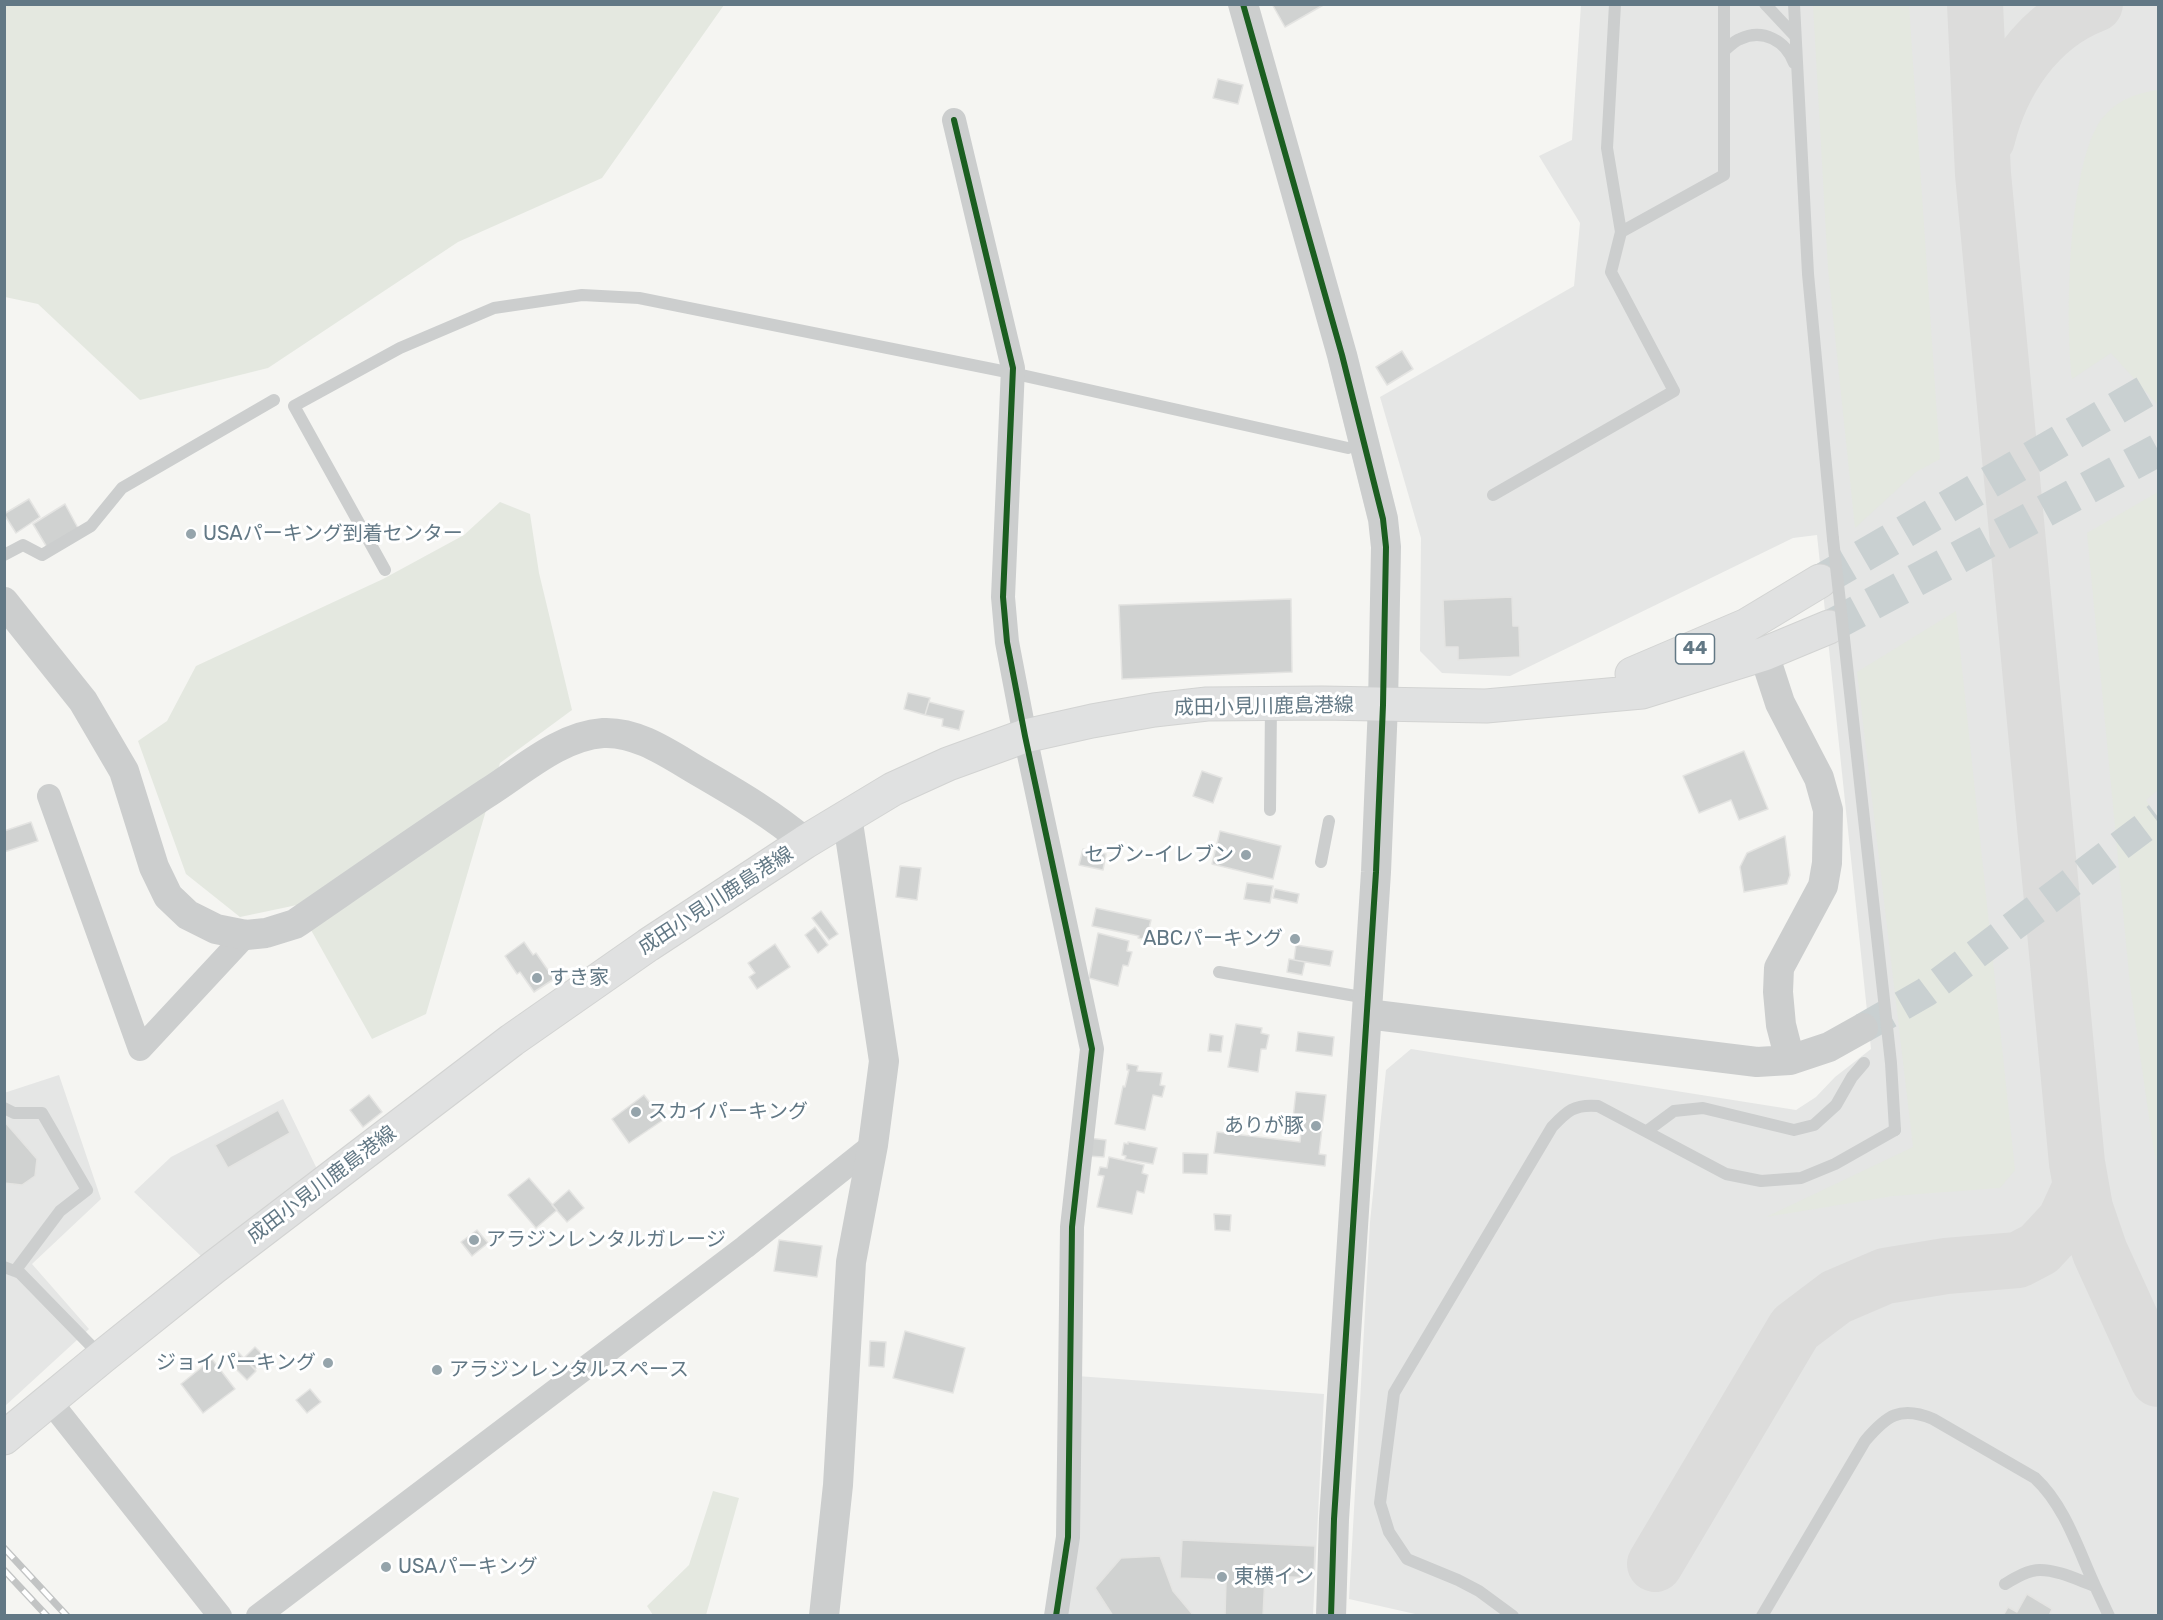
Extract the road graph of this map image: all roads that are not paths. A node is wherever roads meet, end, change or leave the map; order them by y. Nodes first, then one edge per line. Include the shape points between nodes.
1 (1243, 4) edge
2 (1615, 4) edge
3 (1724, 4) edge
4 (1765, 4) edge
5 (1794, 4) edge
6 (1795, 36) junction
7 (1724, 51) junction
8 (1797, 70) junction
9 (954, 120) dead end
10 (1621, 232) junction
11 (1012, 373) junction
12 (274, 400) dead end
13 (1348, 448) dead end
14 (1492, 495) dead end
15 (4, 555) edge
16 (385, 570) dead end
17 (1820, 581) tunnel mouth
18 (4, 602) edge
19 (1829, 627) tunnel mouth
20 (1764, 654) junction
21 (1562, 699) junction
22 (1271, 703) junction
23 (1383, 705) junction
24 (1025, 736) junction
25 (49, 796) dead end
26 (1270, 810) dead end
27 (847, 816) junction
28 (1329, 821) dead end
29 (805, 842) junction
30 (1321, 862) dead end
31 (246, 935) junction
32 (1219, 972) dead end
33 (1368, 1006) junction
34 (1863, 1028) tunnel mouth
35 (1790, 1060) junction
36 (1864, 1063) dead end
37 (4, 1108) edge
38 (1647, 1131) junction
39 (873, 1145) junction
40 (10, 1269) edge
41 (102, 1357) junction
42 (49, 1400) junction
43 (4, 1438) edge
44 (2005, 1584) dead end
45 (2095, 1586) junction
46 (220, 1616) edge
47 (258, 1616) edge
48 (824, 1616) edge
49 (1056, 1616) edge
50 (1331, 1616) edge
51 (1513, 1616) edge
52 (1762, 1616) edge
53 (2109, 1616) edge

1 - 23 street via 1342,355 1383,519
2 - 10 lane via 1607,148
3 - 7 lane
4 - 6 lane
5 - 6 lane
6 - 8 lane
7 - 8 lane via 1739,39 1758,34 1776,39 1790,52
7 - 10 lane via 1724,175
8 - 38 lane, bridge via 1808,274 1895,1130 1836,1164 1801,1178 1761,1181 1726,1174
9 - 11 street
10 - 14 lane via 1611,272 1674,391
11 - 13 lane
11 - 16 lane via 639,298 582,294 494,308 400,348 294,406
11 - 24 street via 1003,597 1007,642
12 - 15 lane via 122,488 91,526 42,555 23,545
17 - 21 main road, 成田小見川鹿島港線 / 44 via 1747,626 1648,669
18 - 31 street via 83,701 124,771 154,867 168,897 188,915 216,929
19 - 20 main road, 成田小見川鹿島港線 / 44
20 - 21 main road, 成田小見川鹿島港線 / 44 via 1642,692
20 - 35 street via 1780,703 1819,778 1828,810 1823,886 1779,968 1781,1025
21 - 23 main road, 成田小見川鹿島港線 / 44 via 1486,706
22 - 23 main road, 成田小見川鹿島港線 / 44
22 - 24 main road, 成田小見川鹿島港線 / 44 via 1154,710
22 - 26 lane
23 - 33 street via 1368,871
24 - 27 main road, 成田小見川鹿島港線 / 44 via 948,764
24 - 49 street via 1092,1049 1072,1227 1068,1537
25 - 31 street via 140,1049
27 - 29 main road, 成田小見川鹿島港線 / 44
27 - 39 street via 884,1061
28 - 30 lane
29 - 31 street via 755,805 656,746 615,734 580,736 446,820 283,932
29 - 41 main road, 成田小見川鹿島港線 / 44 via 512,1040
32 - 33 lane
33 - 35 street via 1757,1062
33 - 50 street
34 - 35 street via 1829,1047
36 - 38 lane via 1836,1105 1814,1125 1794,1130 1702,1108 1674,1111
37 - 40 lane via 14,1113 42,1113 87,1190 60,1211
38 - 51 lane via 1598,1106 1583,1105 1567,1111 1552,1127 1394,1393 1380,1503 1389,1532 1407,1559 1479,1591
39 - 47 street
39 - 48 street via 851,1262 838,1485
40 - 41 lane via 20,1273
41 - 42 main road, 成田小見川鹿島港線 / 44
42 - 43 main road, 成田小見川鹿島港線 / 44
42 - 46 street
44 - 45 lane via 2039,1570
45 - 52 lane via 2058,1504 2042,1484 1933,1419 1901,1412 1883,1421 1865,1441
45 - 53 lane

